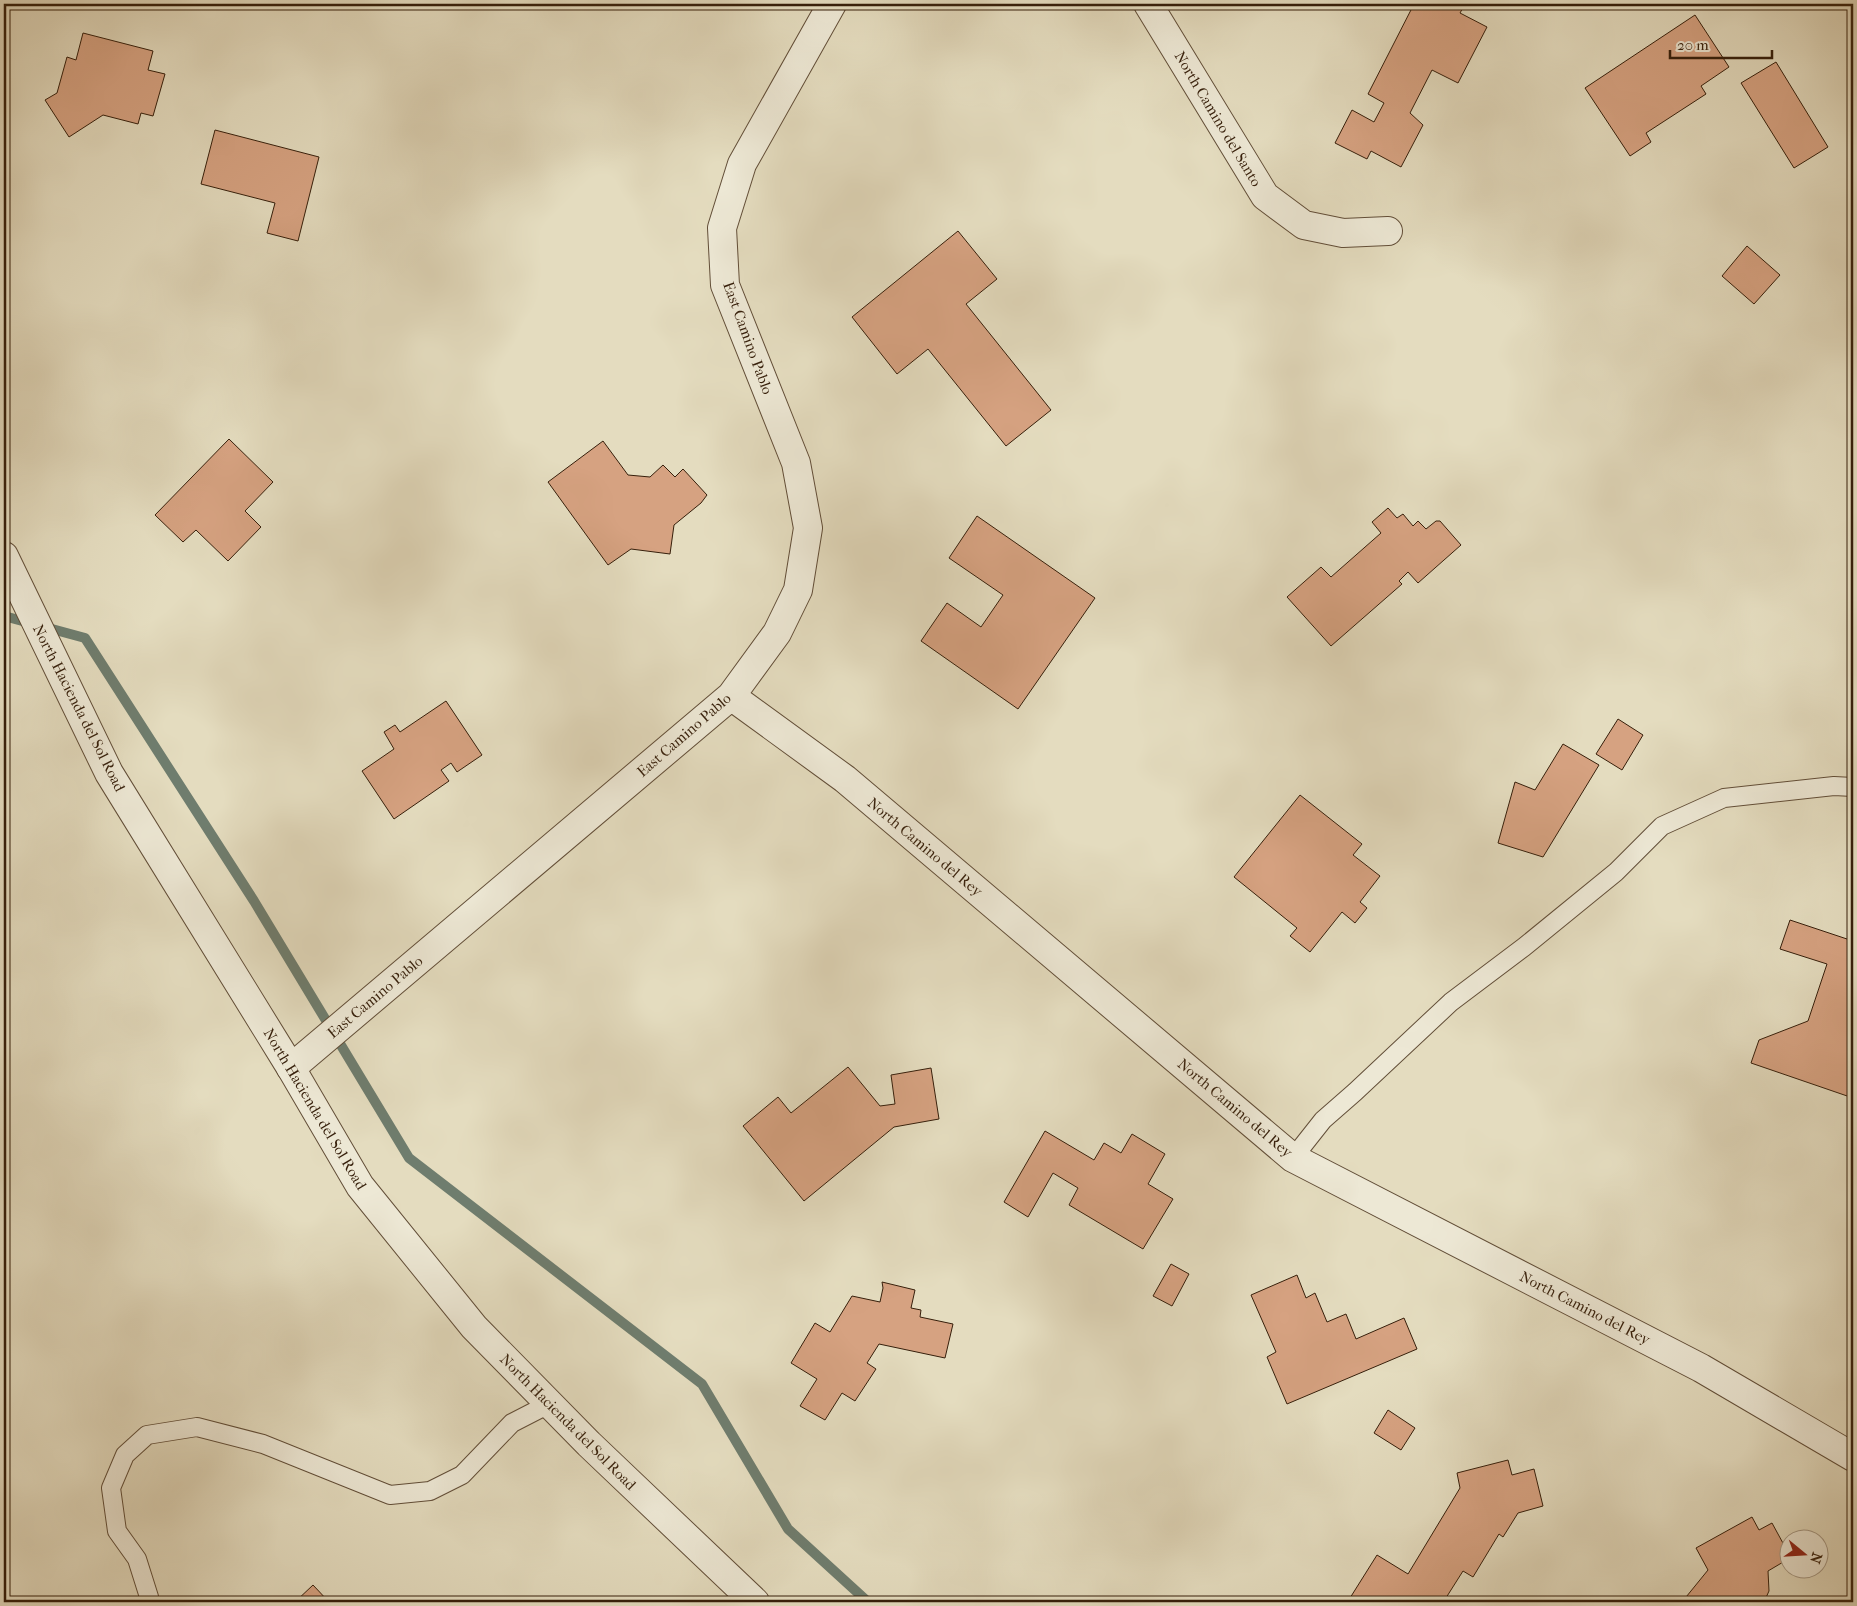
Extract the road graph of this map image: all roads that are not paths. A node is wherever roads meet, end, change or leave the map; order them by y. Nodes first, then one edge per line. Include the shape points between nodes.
1 (832, 4) edge
2 (1148, 4) edge
3 (1388, 230) dead end
4 (4, 556) edge
5 (731, 696) junction
6 (1853, 786) edge
7 (291, 1068) junction
8 (1293, 1158) junction
9 (549, 1404) junction
10 (1853, 1456) edge
11 (148, 1602) edge
12 (755, 1602) edge

1 - 5 street, East Camino Pablo via 742,164 722,228 725,285 796,463 808,528 798,590 776,633
2 - 3 street, North Camino del Santo via 1265,196 1304,224 1343,233
4 - 7 street, North Hacienda del Sol Road via 109,773
5 - 7 street, East Camino Pablo
5 - 8 street, North Camino del Rey via 845,779
6 - 8 lane via 1724,798 1662,826 1616,872 1451,1002 1323,1120
7 - 9 street, North Hacienda del Sol Road via 360,1186 474,1327
8 - 10 street, North Camino del Rey via 1701,1368
9 - 11 lane via 512,1423 462,1475 430,1491 390,1495 263,1444 197,1427 146,1435 125,1455 111,1488 116,1531 137,1559
9 - 12 street, North Hacienda del Sol Road

